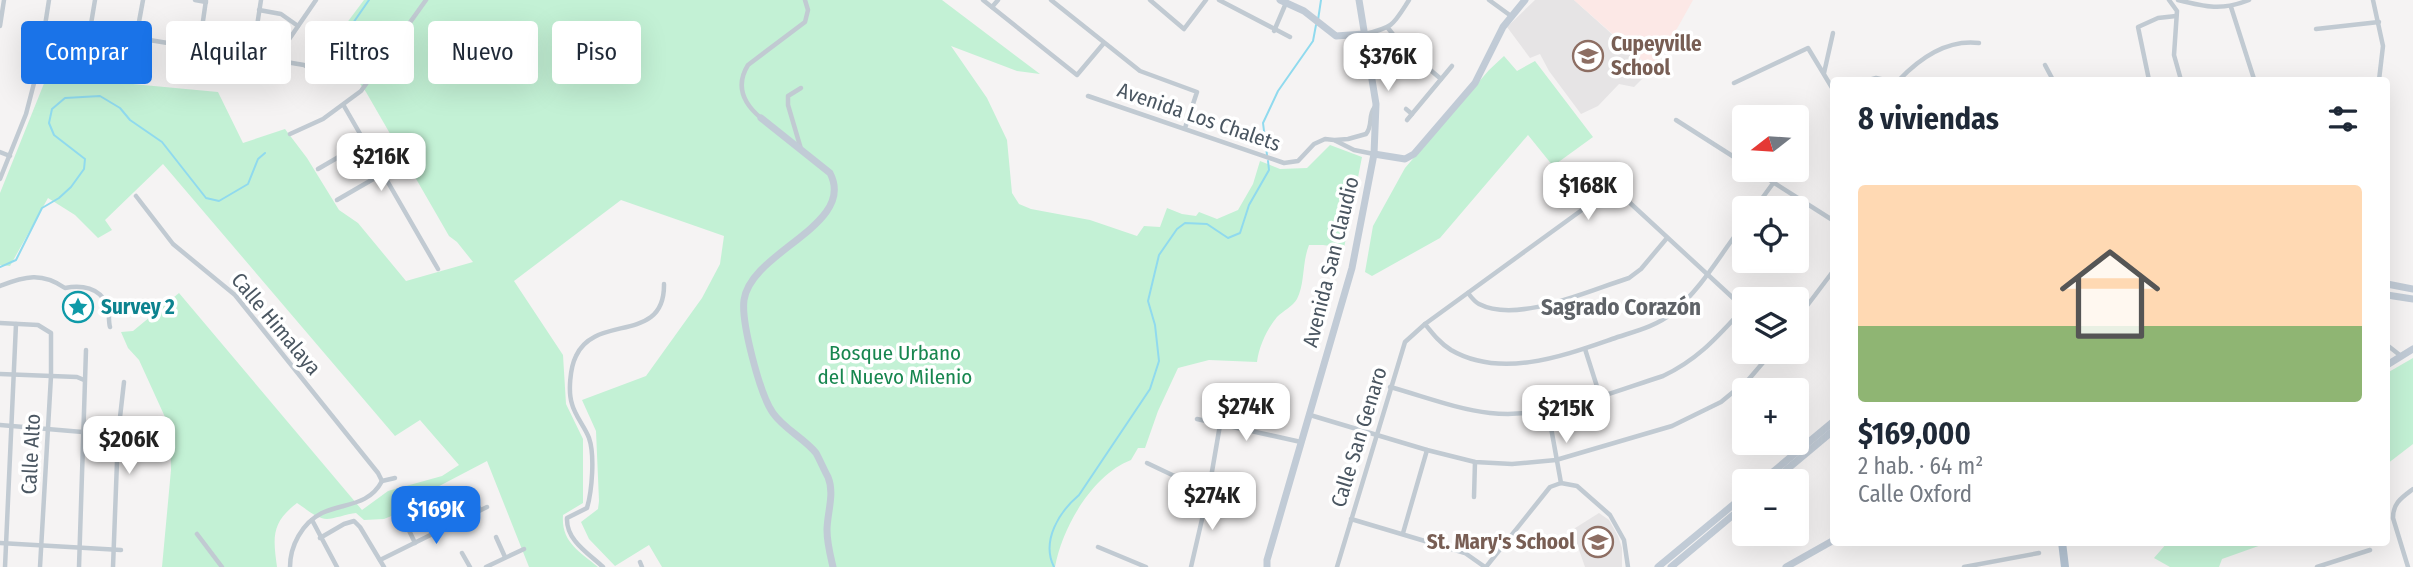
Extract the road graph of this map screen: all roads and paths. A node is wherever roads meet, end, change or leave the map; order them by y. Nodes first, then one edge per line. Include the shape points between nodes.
1 (4, 0) edge
2 (49, 0) edge
3 (94, 0) edge
4 (143, 0) edge
5 (195, 0) edge
6 (261, 0) edge
7 (316, 0) edge
8 (426, 0) edge
9 (805, 0) edge
10 (983, 0) edge
11 (998, 0) edge
12 (1051, 0) edge
13 (1150, 0) edge
14 (1206, 0) edge
15 (1219, 0) edge
16 (1359, 0) edge
17 (1409, 0) edge
18 (1489, 0) edge
19 (1525, 0) edge
20 (2169, 0) edge
21 (2178, 0) edge
22 (2249, 0) edge
23 (2373, 0) edge
24 (206, 1) edge
25 (1283, 1) edge
26 (992, 7) junction
27 (2231, 8) junction
28 (259, 10) junction
29 (1511, 16) junction
30 (2176, 16) junction
31 (46, 21) edge
32 (91, 21) edge
33 (140, 21) edge
34 (203, 21) dead end
35 (258, 21) edge
36 (2379, 22) junction
37 (0, 26) edge
38 (298, 26) junction
39 (1388, 28) junction
40 (2316, 29) dead end
41 (1275, 30) junction
42 (1833, 33) dead end
43 (1364, 34) junction
44 (291, 36) edge
45 (1290, 37) dead end
46 (1104, 43) junction
47 (1979, 43) dead end
48 (2045, 65) dead end
49 (1452, 66) dead end
50 (1824, 74) junction
51 (1902, 77) edge
52 (2051, 77) edge
53 (2148, 77) edge
54 (2180, 77) edge
55 (2253, 77) edge
56 (2379, 77) edge
57 (1441, 79) junction
58 (1734, 83) dead end
59 (34, 84) edge
60 (1830, 84) edge
61 (801, 88) dead end
62 (1088, 96) dead end
63 (1376, 104) junction
64 (344, 106) junction
65 (1406, 109) dead end
66 (1412, 114) junction
67 (761, 118) joint
68 (1407, 120) dead end
69 (1676, 120) dead end
70 (1185, 128) junction
71 (290, 134) dead end
72 (1334, 140) junction
73 (366, 141) junction
74 (801, 150) junction
75 (0, 152) edge
76 (1374, 154) junction
77 (10, 156) junction
78 (1732, 156) edge
79 (401, 163) dead end
80 (318, 169) dead end
81 (384, 173) junction
82 (0, 179) edge
83 (1774, 182) joint
84 (136, 196) dead end
85 (1764, 196) edge
86 (337, 200) dead end
87 (1830, 217) edge
88 (1667, 237) junction
89 (1732, 239) edge
90 (438, 269) dead end
91 (1707, 273) junction
92 (1830, 275) edge
93 (664, 284) dead end
94 (2390, 285) edge
95 (0, 286) edge
96 (2413, 289) edge
97 (1468, 293) junction
98 (2390, 295) edge
99 (1732, 297) edge
100 (2413, 299) edge
101 (1809, 303) edge
102 (1732, 321) edge
103 (0, 323) edge
104 (16, 324) junction
105 (1424, 324) junction
106 (110, 327) dead end
107 (2390, 347) edge
108 (1585, 349) junction
109 (2413, 349) edge
110 (86, 351) dead end
111 (2402, 356) junction
112 (2390, 363) edge
113 (1762, 364) edge
114 (0, 374) edge
115 (14, 374) junction
116 (51, 376) junction
117 (84, 380) junction
118 (124, 382) dead end
119 (1390, 387) junction
120 (1600, 396) junction
121 (1548, 411) junction
122 (1310, 415) junction
123 (1198, 419) dead end
124 (1830, 424) edge
125 (0, 425) edge
126 (1220, 425) junction
127 (11, 426) junction
128 (48, 428) junction
129 (84, 430) junction
130 (1830, 433) edge
131 (118, 435) junction
132 (1376, 435) junction
133 (1301, 442) junction
134 (1427, 450) junction
135 (1556, 460) junction
136 (1475, 462) junction
137 (1147, 463) dead end
138 (1776, 469) edge
139 (1787, 469) edge
140 (395, 478) dead end
141 (382, 481) junction
142 (1560, 483) junction
143 (2413, 489) edge
144 (470, 490) dead end
145 (1208, 492) junction
146 (1474, 497) dead end
147 (438, 506) dead end
148 (1732, 506) edge
149 (486, 507) dead end
150 (480, 510) junction
151 (1732, 516) edge
152 (1351, 519) junction
153 (312, 520) junction
154 (405, 522) dead end
155 (447, 526) junction
156 (1403, 533) junction
157 (197, 534) dead end
158 (496, 537) dead end
159 (320, 538) junction
160 (415, 542) junction
161 (1830, 542) edge
162 (3, 543) edge
163 (42, 546) junction
164 (2065, 546) edge
165 (1098, 547) dead end
166 (79, 548) junction
167 (524, 549) dead end
168 (114, 550) junction
169 (121, 550) dead end
170 (2370, 550) dead end
171 (463, 553) dead end
172 (2039, 553) dead end
173 (505, 557) junction
174 (380, 560) junction
175 (2002, 560) junction
176 (5, 567) edge
177 (40, 567) edge
178 (79, 567) edge
179 (113, 567) edge
180 (222, 567) edge
181 (290, 567) edge
182 (337, 567) edge
183 (384, 567) edge
184 (470, 567) edge
185 (486, 567) edge
186 (603, 567) edge
187 (833, 567) edge
188 (1146, 567) edge
189 (1191, 567) edge
190 (1267, 567) edge
191 (1336, 567) edge
192 (1485, 567) edge
193 (1628, 567) edge
194 (1658, 567) edge
195 (1671, 567) edge
196 (1786, 567) edge
197 (1964, 567) edge
198 (2003, 567) edge
199 (2065, 567) edge
200 (2317, 567) edge
201 (2408, 567) edge

1 - 37 street
2 - 31 street
3 - 32 street
4 - 33 street
5 - 24 street
6 - 28 street
7 - 38 street
8 - 64 street via 361,91
9 - 67 street via 805,22 742,74 741,91
10 - 26 street
11 - 26 street
12 - 46 street
13 - 14 street via 1184,29
15 - 41 street
16 - 43 street, Avenida San Claudio
17 - 39 street
18 - 29 street
19 - 29 street
20 - 30 street
21 - 27 street
22 - 27 street
23 - 36 street
24 - 34 street
25 - 41 street
25 - 43 street via 1336,36
26 - 46 street via 1077,75
27 - 55 street
28 - 35 street
28 - 38 street via 281,14
29 - 76 street via 1475,83 1414,154 1405,159
30 - 53 street via 2138,27
30 - 54 street via 2174,55
36 - 40 street
36 - 56 street via 2383,46
38 - 44 street
39 - 43 street
39 - 57 street
41 - 45 street
42 - 50 street
43 - 63 street, Avenida San Claudio
46 - 70 street via 1140,71 1197,92
47 - 51 street via 1938,50
48 - 52 street
49 - 57 street
50 - 58 street via 1808,48
50 - 60 street
57 - 66 street
59 - 77 street
61 - 74 street via 788,96 788,105
62 - 70 street, Avenida Los Chalets
63 - 72 street, Avenida Los Chalets via 1366,134
63 - 76 street, Avenida San Claudio
64 - 71 street
64 - 73 street
65 - 66 street
66 - 68 street
67 - 74 street
69 - 78 street
70 - 72 street, Avenida Los Chalets via 1284,163 1298,161 1314,144
72 - 76 street
73 - 80 street
73 - 81 street
74 - 187 street via 830,173 834,181 831,208 757,272 743,303 745,328 766,401 773,414 815,453 829,481 828,547
75 - 77 street
76 - 122 street, Avenida San Claudio via 1352,268
77 - 82 street
79 - 81 street
81 - 86 street
81 - 90 street
83 - 85 street
83 - 87 street
84 - 141 street, Calle Himalaya via 173,244 234,295
88 - 91 street, Calle San Genaro
88 - 97 street via 1629,278 1540,306 1494,309 1477,303
88 - 97 street, Calle San Genaro via 1629,202 1604,198
89 - 91 street
91 - 99 street, Calle San Genaro
91 - 108 street via 1659,322
92 - 101 street
93 - 186 street via 661,304 649,320 602,333 584,343 575,357 571,404 590,440 592,491 587,508 567,518 567,529
94 - 96 street
95 - 106 street via 27,276 51,279 65,288 91,288 106,302
97 - 105 street, Calle San Genaro
98 - 100 street
102 - 120 street via 1681,368
103 - 104 street
104 - 115 street
104 - 116 street, Calle Alto via 38,325 51,332
105 - 108 street via 1453,351 1486,362 1541,361
105 - 119 street, Calle San Genaro via 1405,342
107 - 111 street
108 - 120 street
109 - 111 street
110 - 117 street
111 - 112 street
113 - 135 street via 1721,401 1672,426
114 - 115 street
115 - 116 street
115 - 127 street
116 - 117 street
116 - 128 street, Calle Alto
117 - 129 street
118 - 131 street
119 - 121 street via 1492,413
119 - 132 street, Calle San Genaro
120 - 121 street
121 - 135 street
122 - 132 street
122 - 133 street, Avenida San Claudio
123 - 126 street
124 - 138 street
125 - 127 street
126 - 133 street
126 - 145 street
127 - 128 street
127 - 162 street
128 - 129 street
128 - 163 street, Calle Alto
129 - 131 street
129 - 166 street
130 - 139 street
131 - 168 street
132 - 134 street
132 - 152 street, Calle San Genaro
133 - 190 street, Avenida San Claudio
134 - 136 street
134 - 156 street
135 - 136 street
135 - 142 street
136 - 146 street
137 - 145 street
140 - 141 street
141 - 153 street via 365,500
142 - 192 street via 1550,488
142 - 193 street via 1577,486 1610,515 1624,540
143 - 201 street via 2393,510
144 - 150 street
145 - 189 street
147 - 155 street
148 - 194 street
149 - 150 street
150 - 155 street
151 - 195 street
152 - 156 street
152 - 191 street, Calle San Genaro
153 - 159 street
153 - 181 street via 298,536
154 - 160 street
155 - 160 street
156 - 192 street via 1465,553
157 - 180 street
158 - 173 street
159 - 174 street via 354,521
159 - 182 street
160 - 174 street
161 - 196 street
162 - 163 street
162 - 176 street
163 - 166 street
163 - 177 street, Calle Alto
164 - 199 main road
165 - 188 street
166 - 168 street
166 - 178 street
167 - 173 street
168 - 169 street
168 - 179 street
170 - 200 street
171 - 184 street
172 - 175 street
173 - 185 street
174 - 183 street
175 - 197 street
175 - 198 street

